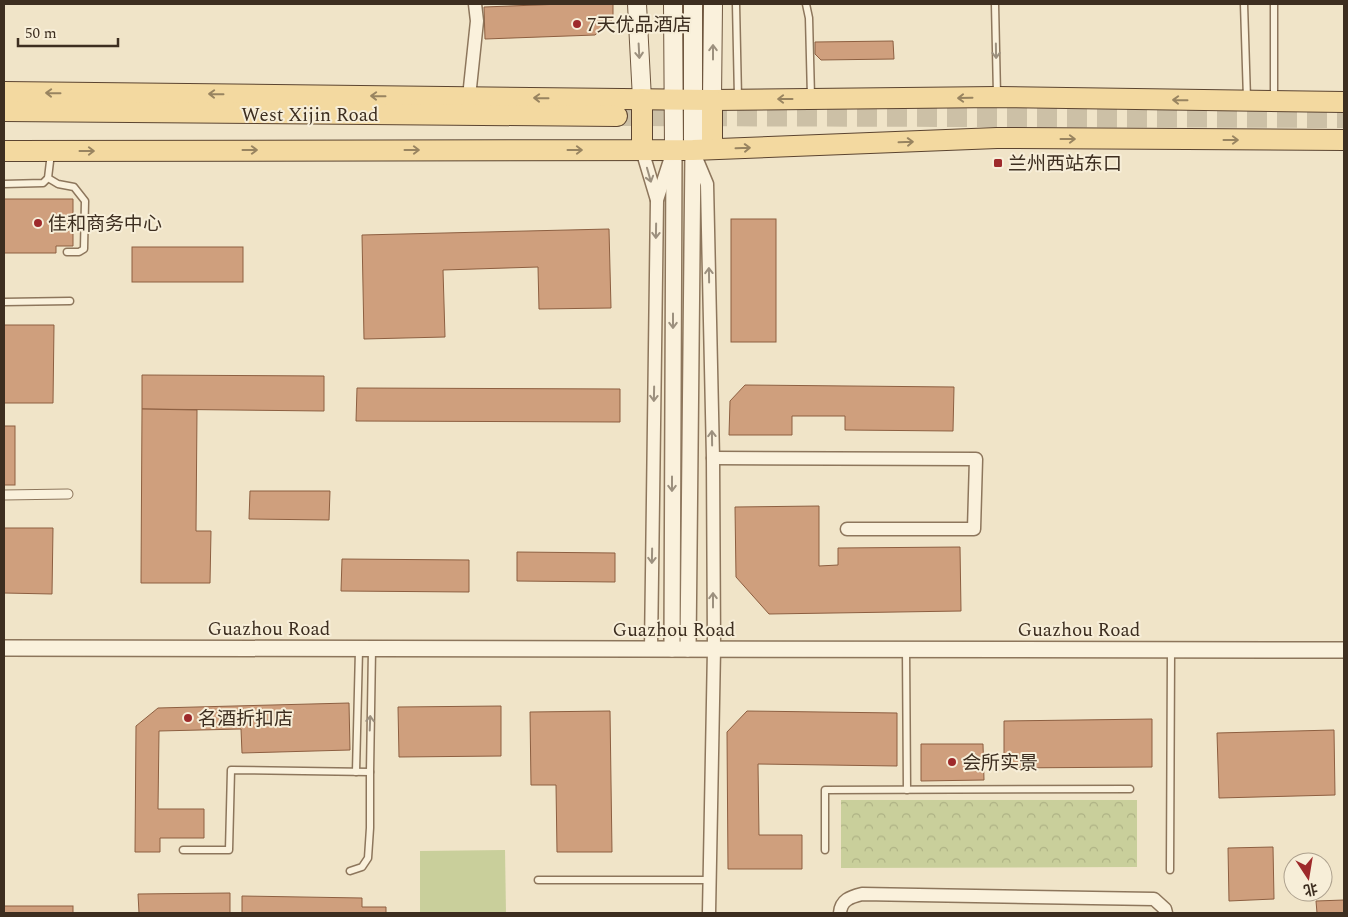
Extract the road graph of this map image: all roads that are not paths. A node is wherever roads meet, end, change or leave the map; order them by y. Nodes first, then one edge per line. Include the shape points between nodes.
1 (475, 4) edge
2 (637, 4) edge
3 (673, 4) edge
4 (693, 4) edge
5 (713, 4) edge
6 (736, 4) edge
7 (806, 4) edge
8 (995, 4) edge
9 (1244, 4) edge
10 (1274, 4) edge
11 (4, 92) edge
12 (469, 97) junction
13 (997, 97) junction
14 (642, 99) junction
15 (811, 99) junction
16 (693, 100) junction
17 (738, 100) junction
18 (1247, 100) junction
19 (1274, 102) junction
20 (1344, 102) edge
21 (4, 111) edge
22 (4, 124) edge
23 (1344, 140) edge
24 (642, 150) junction
25 (693, 150) junction
26 (4, 151) edge
27 (51, 151) junction
28 (48, 178) junction
29 (4, 184) edge
30 (657, 200) junction
31 (68, 252) dead end
32 (70, 301) dead end
33 (4, 302) edge
34 (713, 458) junction
35 (68, 494) dead end
36 (4, 495) edge
37 (847, 529) dead end
38 (4, 648) edge
39 (366, 648) junction
40 (650, 649) junction
41 (672, 649) junction
42 (688, 649) junction
43 (714, 649) junction
44 (906, 649) junction
45 (1171, 650) junction
46 (1344, 650) edge
47 (356, 772) junction
48 (370, 772) junction
49 (907, 790) junction
50 (1130, 790) dead end
51 (183, 850) dead end
52 (825, 850) dead end
53 (1170, 870) dead end
54 (350, 871) dead end
55 (538, 880) dead end
56 (709, 880) junction
57 (709, 913) edge
58 (840, 913) edge
59 (1166, 913) edge

1 - 12 street via 477,21
2 -> 14 main road
3 - 16 main road
4 - 16 main road
16 -> 5 main road
6 - 17 lane
7 - 15 lane
8 -> 13 lane
9 - 18 lane
10 - 19 lane
12 -> 11 main road
14 -> 12 main road
13 -> 15 main road
18 -> 13 main road
14 - 16 main road
14 - 24 main road
15 -> 17 main road
16 - 17 main road
16 - 25 main road
16 - 25 main road
18 - 19 main road
19 - 20 main road
21 - 22 main road, West Xijin Road via 617,121
25 -> 23 main road via 997,138
24 - 25 main road
27 -> 24 main road
24 -> 30 street
25 - 30 street
34 -> 25 street via 707,184
25 -> 41 street
25 - 42 street
26 - 27 main road
27 - 28 lane
28 - 29 lane via 42,183
28 - 31 lane via 74,187 85,201 84,249
30 -> 40 street
32 - 33 lane
34 - 37 street via 976,459 974,530
43 -> 34 street
35 - 36 street
38 - 39 street, Guazhou Road
39 - 40 street, Guazhou Road
39 - 47 lane
48 -> 39 lane
40 - 41 street, Guazhou Road
41 - 42 street, Guazhou Road
42 - 43 street, Guazhou Road
43 - 44 street, Guazhou Road
43 - 56 street
44 - 45 street, Guazhou Road
44 - 49 lane
45 - 46 street, Guazhou Road
45 - 53 lane
47 - 48 lane
47 - 51 lane via 231,770 230,850
48 - 54 lane via 368,858 362,867
49 - 50 lane
49 - 52 lane via 825,790
55 - 56 lane
56 - 57 street
58 - 59 street via 840,906 848,898 862,894 1154,899

